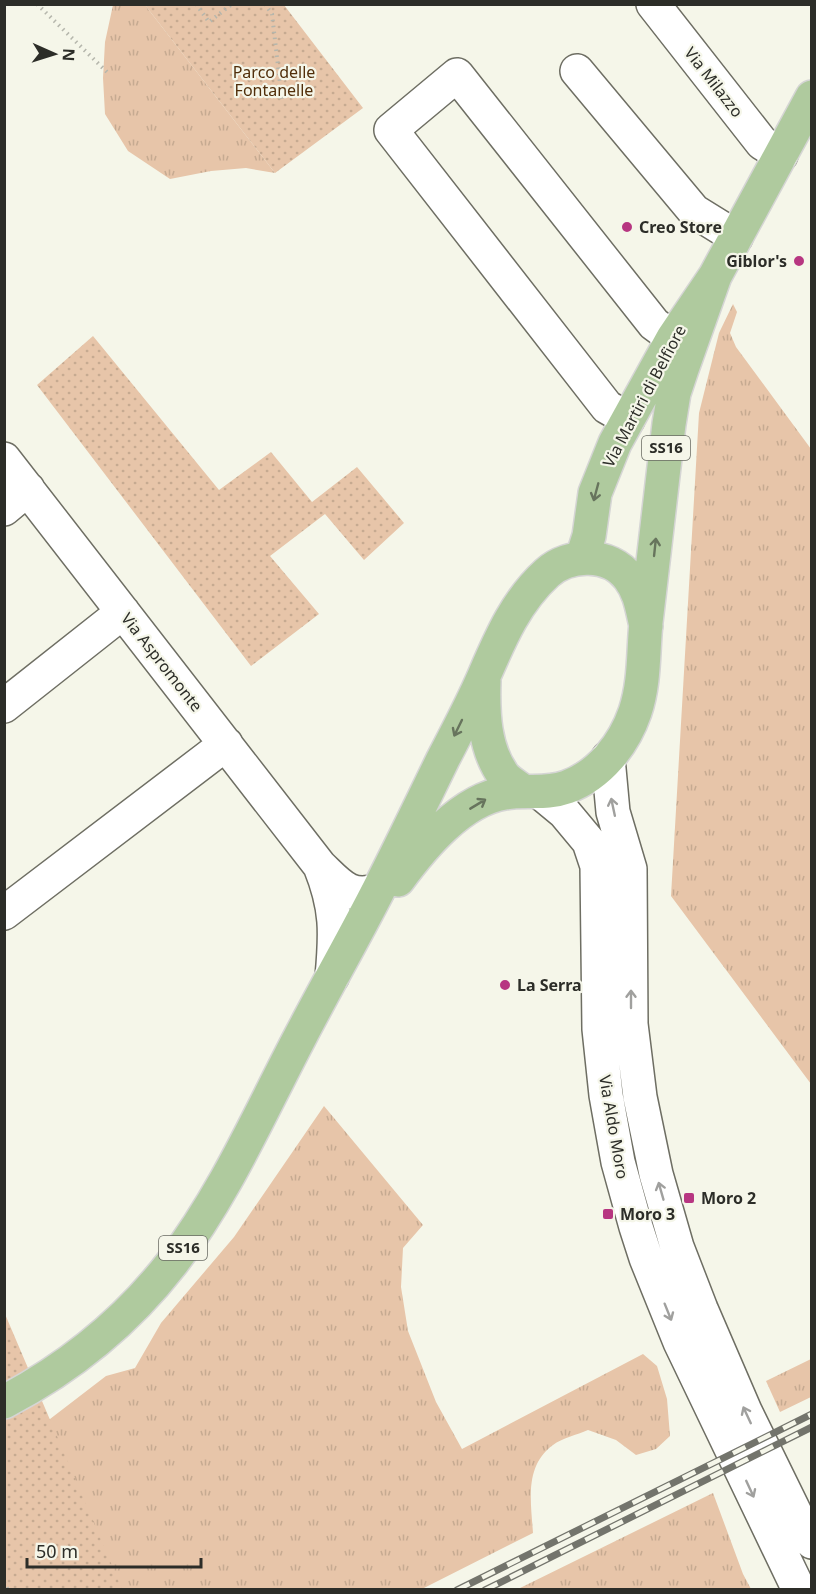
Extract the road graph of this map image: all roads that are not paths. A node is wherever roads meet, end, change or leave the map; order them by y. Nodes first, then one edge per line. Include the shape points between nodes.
1 (653, 4) edge
2 (577, 71) dead end
3 (812, 97) edge
4 (804, 131) edge
5 (781, 154) junction
6 (736, 237) junction
7 (715, 276) junction
8 (673, 338) junction
9 (628, 419) junction
10 (4, 459) edge
11 (16, 499) edge
12 (582, 558) junction
13 (123, 612) junction
14 (646, 626) junction
15 (484, 676) junction
16 (4, 706) edge
17 (226, 744) junction
18 (608, 758) junction
19 (532, 792) junction
20 (320, 866) junction
21 (378, 890) junction
22 (4, 913) edge
23 (332, 977) junction
24 (299, 1039) junction
25 (4, 1402) edge
26 (812, 1542) edge
27 (800, 1590) edge

1 - 5 street, Via Milazzo via 762,143
2 - 6 street via 694,211
3 - 4 main road, Via Martiri di Belfiore / SS16
4 - 5 main road, Via Martiri di Belfiore / SS16
5 - 6 main road, Via Martiri di Belfiore / SS16
6 - 7 main road, Via Martiri di Belfiore / SS16
7 - 8 main road, Via Martiri di Belfiore / SS16
14 -> 7 main road, Via Martiri di Belfiore / SS16 via 674,393
8 - 9 main road, Via Martiri di Belfiore / SS16
8 - 9 street via 654,324 457,75 391,130 607,407
9 -> 12 main road, Via Martiri di Belfiore / SS16 via 601,474
10 - 11 street, Via Aspromonte
11 - 13 street, Via Aspromonte
12 - 14 main road, Via Martiri di Belfiore / SS16 via 603,560 628,576 640,596
12 - 15 main road, SS16 via 564,562 532,588 504,630
13 - 16 street
13 - 17 street, Via Aspromonte
14 - 18 main road, Via Martiri di Belfiore / SS16 via 643,679 635,712
15 - 19 main road, SS16 via 486,734 494,759 506,778
15 -> 21 main road, SS16
17 - 20 street, Via Aspromonte
17 - 22 street
18 - 19 main road, Via Martiri di Belfiore / SS16 via 587,777 567,787
26 -> 18 street, Via Aldo Moro via 745,1411 701,1309 677,1247 656,1174 640,1097 631,1024 630,869 613,812
24 -> 19 main road, SS16 via 325,1002 376,910 439,831 494,795
19 -> 27 street, Via Aldo Moro via 564,812 590,842 597,866 600,1040 624,1231
20 - 21 street, Via Aspromonte via 349,891 368,894
20 - 23 street, Via Aspromonte via 333,910 336,941
21 - 23 main road, SS16
23 - 24 main road, SS16
24 - 25 main road, SS16 via 226,1178 167,1270 104,1335 45,1379

